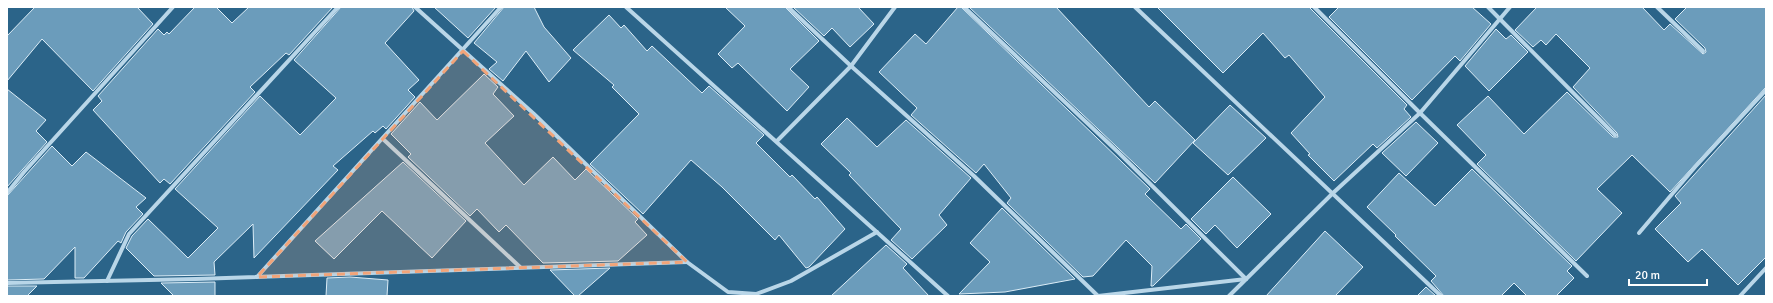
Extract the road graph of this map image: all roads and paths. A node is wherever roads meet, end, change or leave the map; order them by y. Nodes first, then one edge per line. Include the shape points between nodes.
1 (172, 7) edge
2 (338, 7) edge
3 (415, 7) edge
4 (501, 7) edge
5 (626, 7) edge
6 (788, 7) edge
7 (895, 7) edge
8 (964, 7) edge
9 (1135, 7) edge
10 (1314, 7) edge
11 (1488, 7) edge
12 (1510, 7) edge
13 (1657, 7) edge
14 (1499, 18) junction
15 (463, 51) junction
16 (1703, 51) dead end
17 (850, 66) junction
18 (1766, 90) edge
19 (1420, 113) junction
20 (1615, 135) dead end
21 (383, 139) junction
22 (777, 141) junction
23 (7, 193) edge
24 (1333, 193) junction
25 (876, 232) junction
26 (1639, 233) dead end
27 (687, 262) junction
28 (520, 267) junction
29 (1766, 268) edge
30 (1587, 276) dead end
31 (257, 277) junction
32 (1246, 279) junction
33 (106, 281) junction
34 (7, 283) edge
35 (948, 296) edge
36 (1098, 296) edge
37 (1229, 296) edge
38 (1441, 296) edge
39 (1740, 296) edge

1 - 23 street
2 - 33 street via 130,234
3 - 15 street
4 - 15 street
5 - 22 street
6 - 17 street
7 - 17 street
8 - 32 street via 1118,152
9 - 24 street
10 - 19 street
11 - 14 street
12 - 14 street
13 - 16 street
14 - 19 street
14 - 20 street
15 - 21 street
15 - 27 street via 534,114
17 - 22 street
17 - 36 street via 974,176
18 - 26 street
19 - 24 street
19 - 30 street
21 - 28 street
21 - 31 street
22 - 25 street
24 - 32 street
24 - 38 street
25 - 27 street via 791,281 756,294 728,292
25 - 35 street
27 - 28 street
28 - 31 street
29 - 39 street
31 - 33 street
32 - 36 street
32 - 37 street
33 - 34 street

